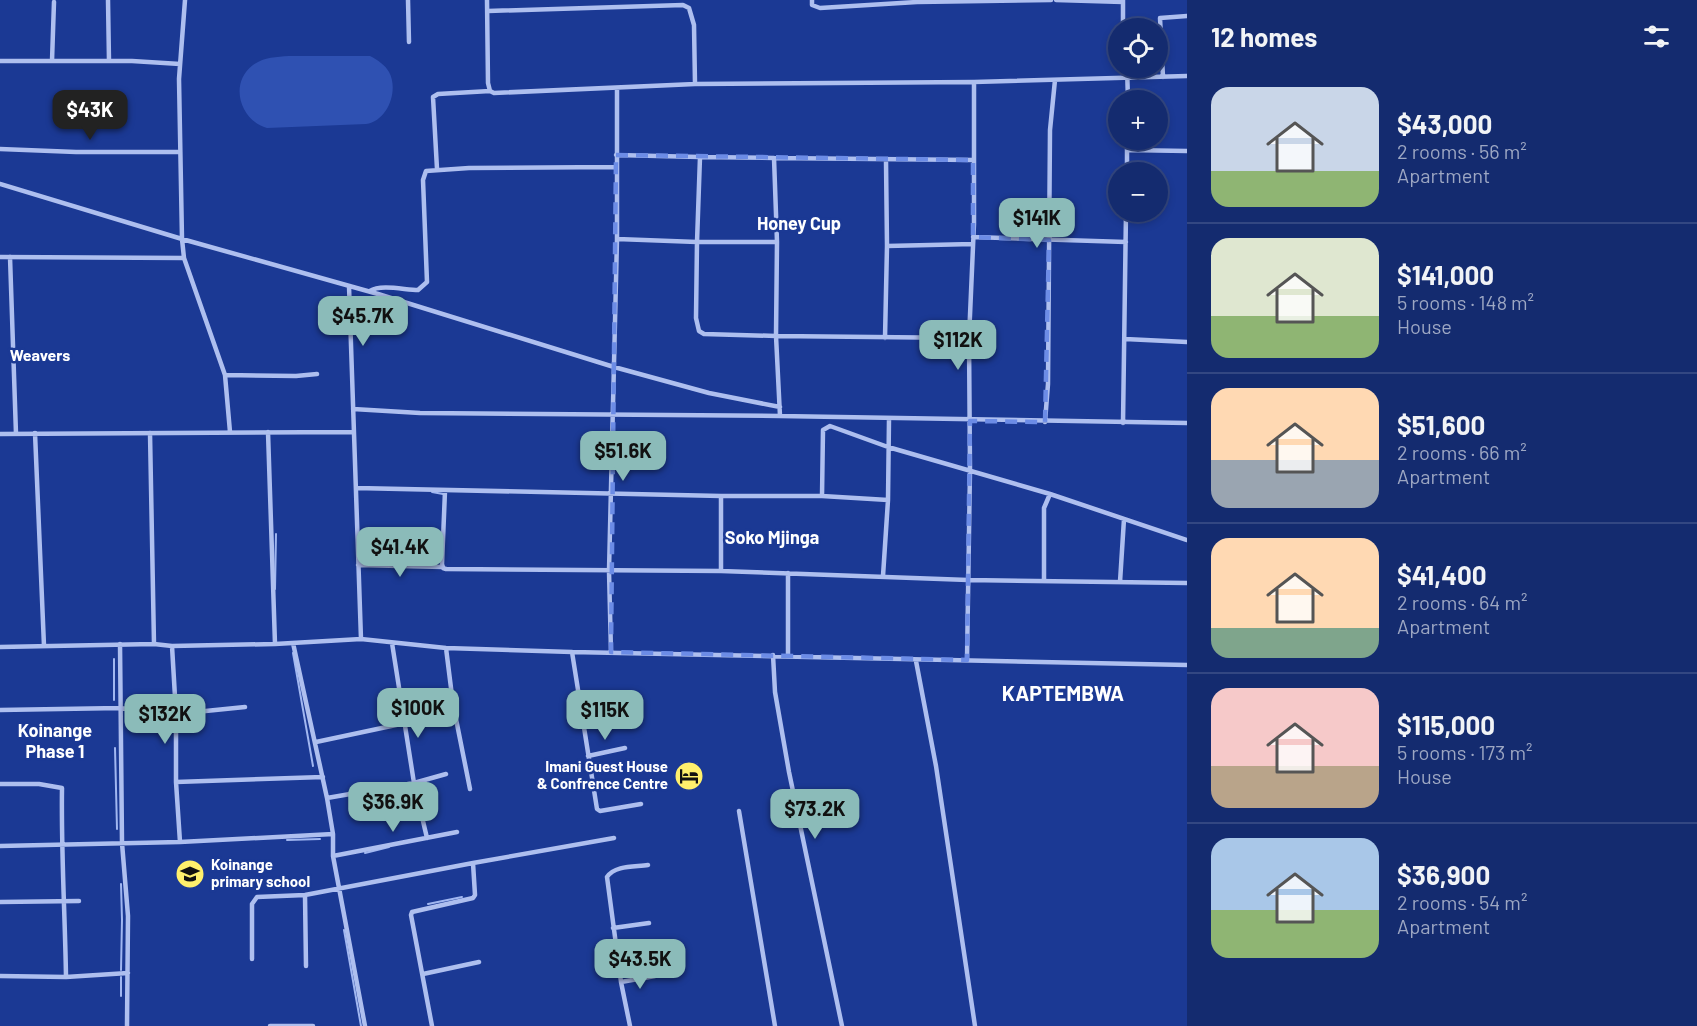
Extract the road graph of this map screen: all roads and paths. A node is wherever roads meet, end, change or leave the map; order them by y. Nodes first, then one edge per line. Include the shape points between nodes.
1 (108, 0) edge
2 (185, 0) edge
3 (408, 0) edge
4 (487, 0) edge
5 (571, 0) edge
6 (686, 0) edge
7 (812, 0) edge
8 (1054, 0) edge
9 (916, 1) edge
10 (1123, 1) edge
11 (54, 2) dead end
12 (687, 7) junction
13 (571, 9) junction
14 (488, 11) junction
15 (1187, 16) edge
16 (1124, 18) edge
17 (1160, 18) edge
18 (409, 42) dead end
19 (0, 61) edge
20 (52, 61) junction
21 (109, 61) junction
22 (180, 64) junction
23 (1168, 76) edge
24 (1187, 76) edge
25 (1108, 78) edge
26 (1055, 80) junction
27 (974, 82) junction
28 (695, 84) junction
29 (617, 89) junction
30 (490, 91) junction
31 (0, 149) edge
32 (1127, 150) joint
33 (1187, 151) edge
34 (179, 153) junction
35 (616, 155) junction
36 (700, 157) junction
37 (774, 158) junction
38 (886, 160) junction
39 (973, 160) junction
40 (1127, 162) edge
41 (616, 167) junction
42 (437, 169) junction
43 (0, 184) edge
44 (1126, 222) edge
45 (973, 237) junction
46 (182, 239) junction
47 (617, 239) junction
48 (1049, 240) junction
49 (697, 242) junction
50 (777, 242) junction
51 (1126, 242) junction
52 (973, 244) junction
53 (887, 246) junction
54 (0, 257) edge
55 (10, 257) junction
56 (184, 258) junction
57 (349, 286) junction
58 (369, 291) junction
59 (776, 336) junction
60 (885, 338) junction
61 (969, 338) junction
62 (1125, 339) junction
63 (1187, 342) edge
64 (614, 367) junction
65 (317, 374) dead end
66 (225, 375) junction
67 (780, 407) junction
68 (353, 409) junction
69 (612, 416) junction
70 (780, 416) junction
71 (889, 419) junction
72 (970, 421) junction
73 (1045, 422) junction
74 (1123, 423) junction
75 (1187, 423) edge
76 (230, 432) junction
77 (268, 432) junction
78 (354, 432) junction
79 (35, 433) junction
80 (150, 433) junction
81 (0, 434) edge
82 (16, 434) junction
83 (888, 447) junction
84 (970, 470) junction
85 (356, 488) junction
86 (445, 491) junction
87 (611, 493) junction
88 (1050, 494) junction
89 (721, 496) junction
90 (822, 496) junction
91 (888, 500) junction
92 (1124, 519) junction
93 (1187, 540) edge
94 (358, 565) junction
95 (442, 567) junction
96 (609, 571) junction
97 (721, 571) junction
98 (788, 573) junction
99 (883, 576) junction
100 (968, 580) junction
101 (1044, 581) junction
102 (1120, 582) junction
103 (1187, 583) edge
104 (361, 639) junction
105 (293, 643) junction
106 (392, 643) junction
107 (120, 644) junction
108 (154, 644) junction
109 (275, 644) junction
110 (44, 646) junction
111 (172, 646) junction
112 (0, 647) edge
113 (447, 648) junction
114 (572, 652) junction
115 (611, 652) junction
116 (773, 655) junction
117 (788, 656) junction
118 (967, 660) junction
119 (916, 661) junction
120 (1187, 665) edge
121 (616, 697) dead end
122 (581, 701) junction
123 (245, 707) dead end
124 (120, 708) junction
125 (0, 710) edge
126 (177, 714) junction
127 (429, 718) dead end
128 (403, 724) junction
129 (316, 742) junction
130 (625, 748) dead end
131 (588, 756) junction
132 (446, 774) dead end
133 (323, 777) junction
134 (176, 782) junction
135 (414, 783) junction
136 (0, 784) edge
137 (470, 789) dead end
138 (327, 798) junction
139 (641, 804) dead end
140 (739, 811) dead end
141 (457, 832) dead end
142 (333, 834) junction
143 (427, 838) junction
144 (614, 838) dead end
145 (180, 842) junction
146 (122, 843) junction
147 (61, 845) junction
148 (0, 846) edge
149 (333, 856) junction
150 (473, 863) junction
151 (648, 865) dead end
152 (340, 888) junction
153 (305, 895) junction
154 (64, 901) junction
155 (79, 901) dead end
156 (0, 902) edge
157 (649, 923) dead end
158 (613, 928) junction
159 (252, 959) dead end
160 (479, 962) dead end
161 (306, 966) dead end
162 (128, 973) junction
163 (423, 974) junction
164 (0, 976) edge
165 (655, 976) dead end
166 (66, 977) junction
167 (621, 982) junction
168 (127, 1026) edge
169 (270, 1026) edge
170 (313, 1026) edge
171 (365, 1026) edge
172 (432, 1026) edge
173 (630, 1026) edge
174 (775, 1026) edge
175 (842, 1026) edge
176 (975, 1026) edge

1 - 21 street
2 - 22 street
3 - 18 street
4 - 14 street
5 - 13 street
6 - 12 street
7 - 9 street via 812,5 820,8
8 - 9 street
8 - 10 street
10 - 16 street
11 - 20 street
12 - 13 street
12 - 28 street via 694,24
13 - 14 street
14 - 30 street
15 - 17 street
19 - 20 street
20 - 21 street
21 - 22 street
22 - 34 street
23 - 24 street
25 - 26 street
26 - 27 street
26 - 48 street via 1050,130
27 - 28 street
27 - 39 street
28 - 29 street
29 - 30 street
29 - 35 street
30 - 42 street via 433,97
31 - 34 street
32 - 33 street
32 - 40 street
34 - 46 street
35 - 36 street
35 - 41 street
36 - 37 street
36 - 49 street
37 - 38 street
37 - 50 street
38 - 39 street
38 - 53 street
39 - 45 street
41 - 42 street
41 - 47 street
42 - 58 street via 426,171 423,180 427,282 418,290
43 - 46 street
44 - 51 street
45 - 48 street
45 - 52 street
46 - 56 street
46 - 57 street
47 - 49 street
47 - 64 street
48 - 51 street
48 - 73 street
49 - 50 street
49 - 59 street via 699,331 710,335
50 - 59 street
51 - 62 street
52 - 53 street
52 - 61 street
53 - 60 street
54 - 55 street
55 - 56 street
55 - 82 street
56 - 66 street
57 - 58 street
57 - 68 street
58 - 64 street
59 - 60 street
59 - 67 street
60 - 61 street
61 - 72 street
62 - 63 street
62 - 74 street
64 - 67 street via 709,393
64 - 69 street
65 - 66 street
66 - 76 street
67 - 70 street
68 - 69 street
68 - 78 street
69 - 70 street
69 - 87 street
70 - 71 street
71 - 72 street
71 - 83 street
72 - 73 street
72 - 84 street
73 - 74 street
74 - 75 street
76 - 77 street
76 - 80 street
77 - 78 street
77 - 109 street
78 - 85 street
79 - 80 street
79 - 82 street
79 - 110 street
80 - 108 street
81 - 82 street
83 - 84 street
83 - 90 street via 830,426 823,430
83 - 91 street
84 - 88 street
84 - 100 street
85 - 86 street
85 - 94 street
86 - 87 street
86 - 95 street
87 - 89 street
87 - 96 street
88 - 92 street
88 - 101 street via 1044,508
89 - 90 street
89 - 97 street
90 - 91 street
91 - 99 street
92 - 93 street
92 - 102 street
94 - 95 street
94 - 104 street
95 - 96 street
96 - 97 street
96 - 115 street
97 - 98 street
98 - 99 street
98 - 117 street
99 - 100 street
100 - 101 street
100 - 118 street
101 - 102 street
102 - 103 street
104 - 105 street
104 - 106 street
105 - 109 street
105 - 129 street
106 - 113 street
106 - 128 street
107 - 108 street
107 - 110 street
107 - 124 street
108 - 111 street
109 - 111 street
110 - 112 street
111 - 126 street
113 - 114 street
113 - 137 street via 453,704
114 - 115 street
114 - 122 street
115 - 116 street
116 - 117 street
116 - 175 street via 775,692 789,772
117 - 119 street
118 - 119 street
118 - 120 street
119 - 176 street
121 - 122 street
122 - 131 street
123 - 126 street
124 - 125 street
124 - 126 street
124 - 146 street
126 - 134 street
127 - 128 street
128 - 129 street
128 - 135 street
129 - 133 street
130 - 131 street
131 - 139 street via 597,809
132 - 135 street
133 - 134 street
133 - 138 street
134 - 145 street
135 - 138 street
135 - 143 street
136 - 147 street via 62,788
138 - 142 street
140 - 174 street
141 - 143 street
142 - 145 street
142 - 149 street
143 - 149 street
144 - 150 street
145 - 146 street
146 - 147 street
146 - 162 street
147 - 148 street
147 - 154 street
149 - 152 street
150 - 152 street
150 - 163 street via 473,898 412,912
151 - 158 street via 618,869 607,876
152 - 153 street
152 - 171 street
153 - 159 street via 255,898
153 - 161 street
154 - 155 street
154 - 156 street
154 - 166 street
157 - 158 street
158 - 167 street
160 - 163 street
162 - 166 street
162 - 168 street
163 - 172 street
164 - 166 street
165 - 167 street
167 - 173 street
169 - 170 street

